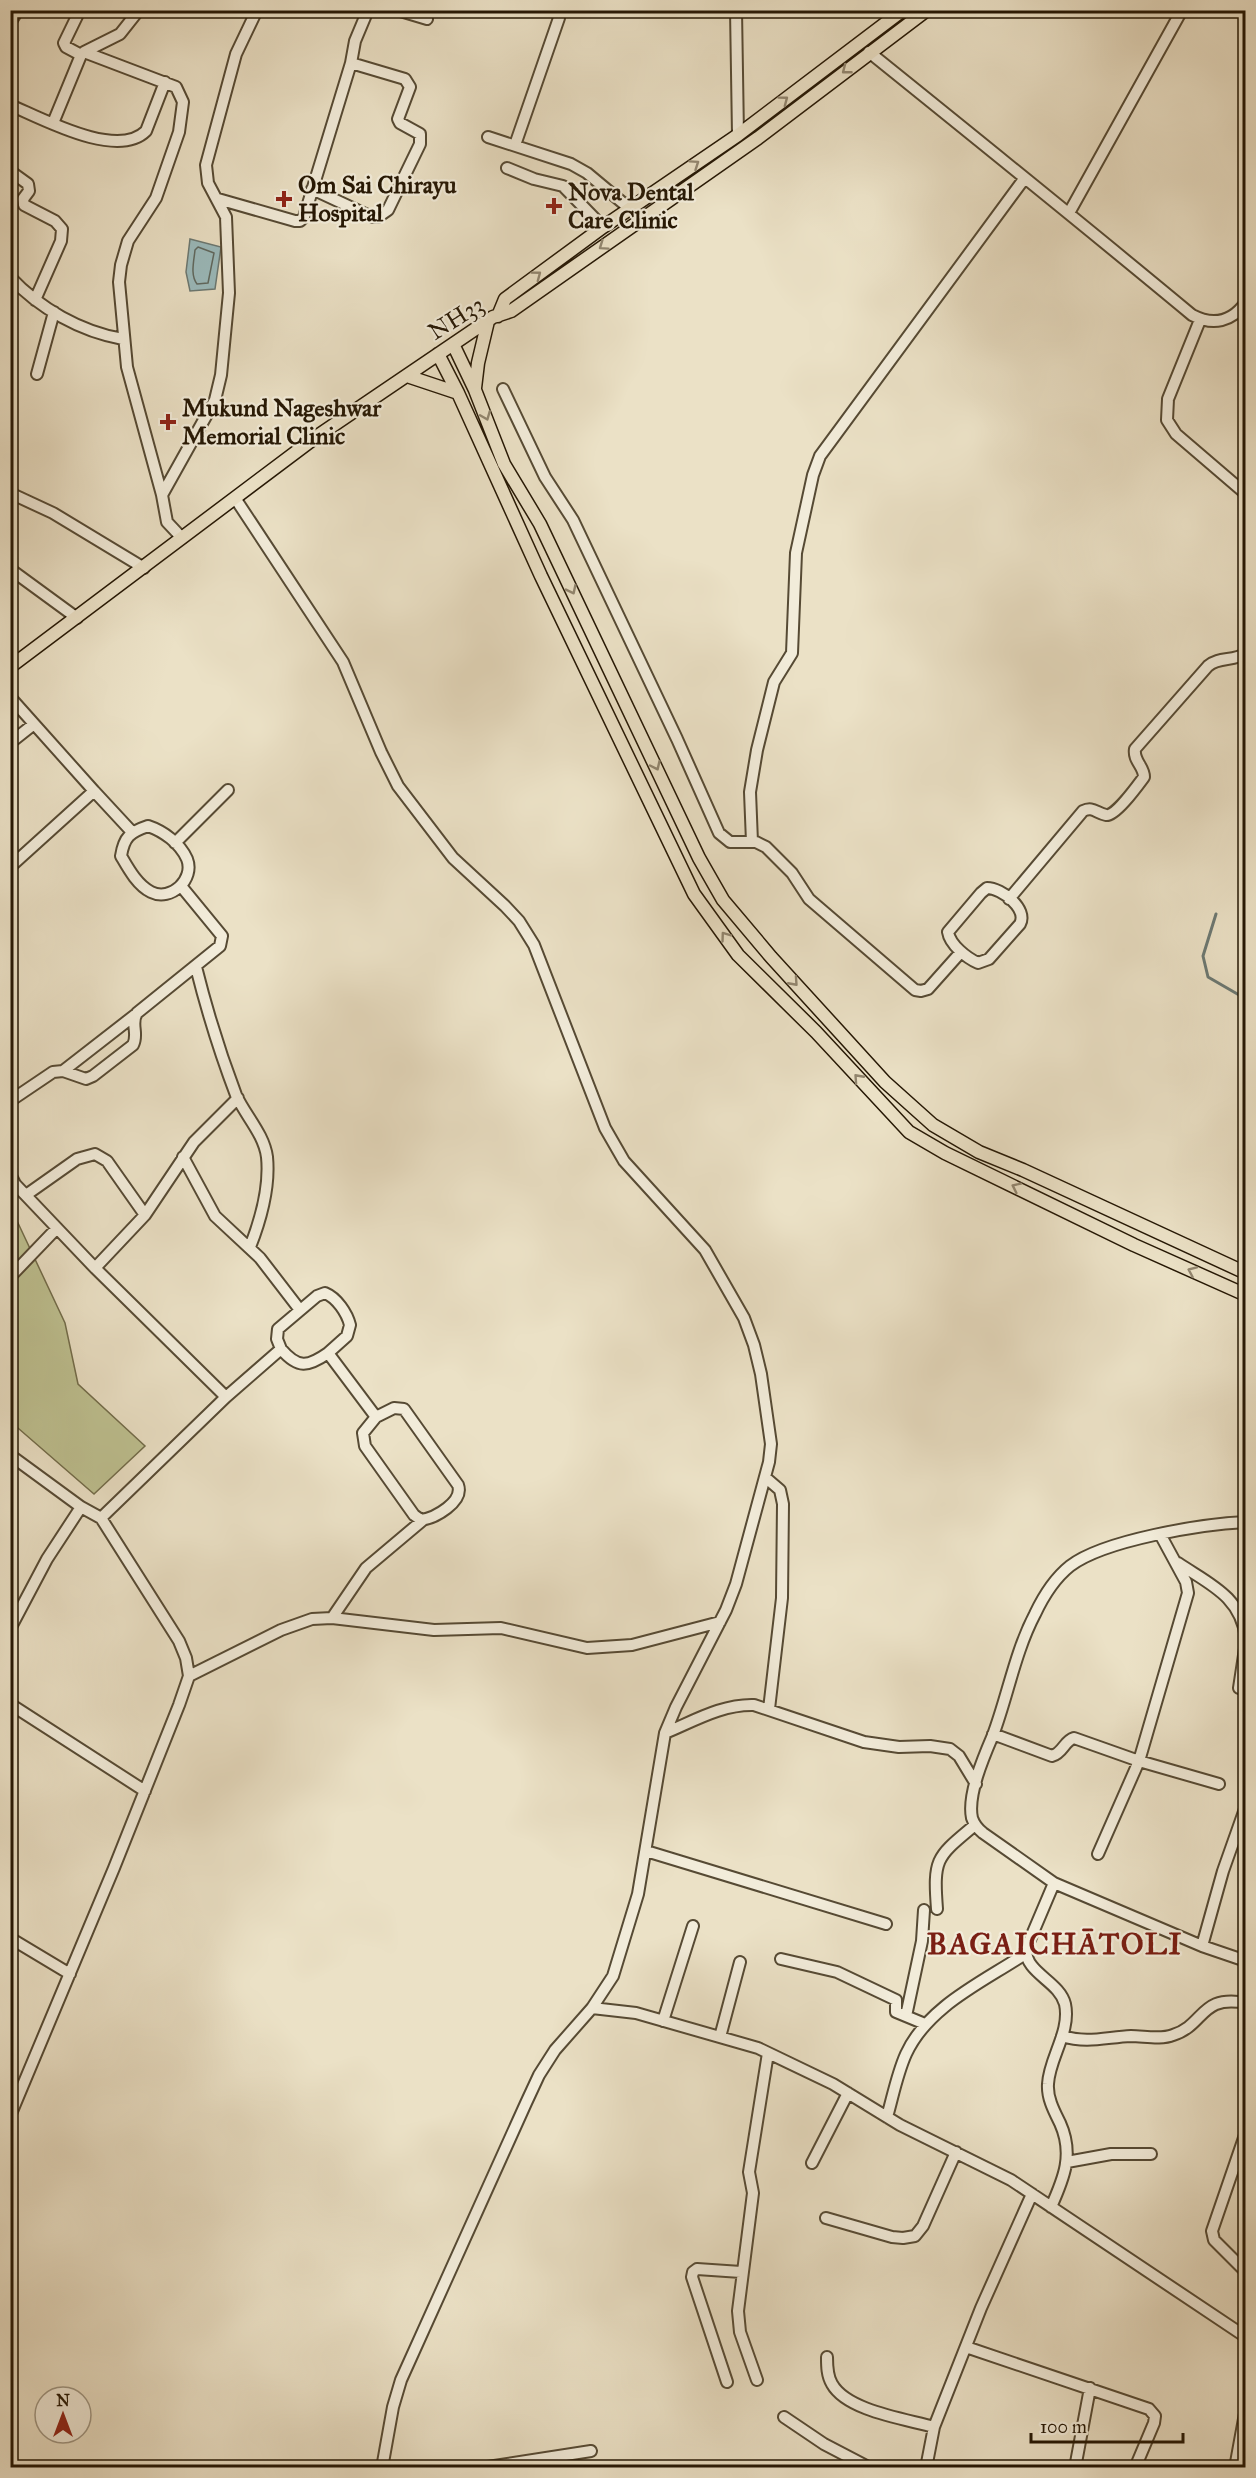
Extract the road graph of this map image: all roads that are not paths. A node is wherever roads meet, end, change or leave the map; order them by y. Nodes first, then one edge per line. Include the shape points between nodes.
1 (18, 10) edge
2 (80, 10) edge
3 (139, 10) edge
4 (257, 10) edge
5 (368, 10) edge
6 (397, 10) edge
7 (736, 10) edge
8 (903, 10) edge
9 (927, 10) edge
10 (1182, 10) edge
11 (559, 18) dead end
12 (427, 19) dead end
13 (10, 23) edge
14 (869, 52) junction
15 (83, 53) junction
16 (351, 63) junction
17 (165, 82) junction
18 (10, 105) edge
19 (53, 123) junction
20 (738, 135) junction
21 (488, 137) dead end
22 (515, 146) junction
23 (507, 168) dead end
24 (10, 171) edge
25 (1024, 179) junction
26 (312, 189) junction
27 (218, 199) junction
28 (629, 208) junction
29 (1069, 213) junction
30 (603, 226) junction
31 (10, 277) edge
32 (35, 300) junction
33 (1245, 302) edge
34 (54, 312) junction
35 (493, 319) junction
36 (1200, 320) junction
37 (123, 339) junction
38 (453, 344) junction
39 (438, 354) junction
40 (37, 374) dead end
41 (407, 376) junction
42 (503, 389) dead end
43 (475, 390) junction
44 (458, 393) junction
45 (10, 493) edge
46 (1245, 494) edge
47 (162, 495) junction
48 (235, 498) junction
49 (182, 538) junction
50 (144, 568) junction
51 (10, 569) edge
52 (77, 618) junction
53 (1245, 653) edge
54 (10, 667) edge
55 (10, 697) edge
56 (34, 724) junction
57 (10, 743) edge
58 (228, 790) dead end
59 (94, 791) junction
60 (132, 831) junction
61 (752, 842) junction
62 (175, 843) junction
63 (11, 866) edge
64 (181, 886) junction
65 (1009, 899) junction
66 (961, 951) junction
67 (196, 967) junction
68 (135, 1016) junction
69 (63, 1071) junction
70 (238, 1098) junction
71 (10, 1101) edge
72 (183, 1157) junction
73 (12, 1182) edge
74 (26, 1195) junction
75 (145, 1215) junction
76 (57, 1228) junction
77 (250, 1247) junction
78 (94, 1268) junction
79 (1245, 1274) edge
80 (10, 1277) edge
81 (1245, 1295) edge
82 (300, 1310) junction
83 (282, 1349) junction
84 (328, 1353) junction
85 (226, 1397) junction
86 (376, 1417) junction
87 (10, 1455) edge
88 (766, 1478) junction
89 (81, 1507) junction
90 (101, 1518) junction
91 (423, 1520) junction
92 (1245, 1522) edge
93 (1160, 1534) junction
94 (1175, 1561) junction
95 (332, 1618) junction
96 (720, 1622) junction
97 (10, 1629) edge
98 (1245, 1640) edge
99 (189, 1676) junction
100 (1239, 1688) dead end
101 (10, 1704) edge
102 (769, 1709) junction
103 (665, 1733) junction
104 (993, 1734) junction
105 (1139, 1761) junction
106 (976, 1784) junction
107 (1219, 1784) dead end
108 (145, 1791) junction
109 (1245, 1806) edge
110 (975, 1825) junction
111 (646, 1851) junction
112 (1098, 1854) dead end
113 (1054, 1882) junction
114 (937, 1908) dead end
115 (924, 1910) dead end
116 (886, 1924) dead end
117 (693, 1926) dead end
118 (10, 1938) edge
119 (1202, 1946) junction
120 (1025, 1954) junction
121 (781, 1959) dead end
122 (1245, 1961) edge
123 (741, 1962) dead end
124 (70, 1974) junction
125 (606, 1989) junction
126 (1245, 2003) edge
127 (592, 2008) junction
128 (617, 2010) junction
129 (906, 2016) junction
130 (663, 2021) junction
131 (925, 2024) junction
132 (1062, 2036) junction
133 (720, 2037) junction
134 (768, 2053) junction
135 (848, 2093) junction
136 (10, 2116) edge
137 (887, 2117) junction
138 (1245, 2132) edge
139 (956, 2152) junction
140 (1151, 2154) dead end
141 (1067, 2162) junction
142 (812, 2163) dead end
143 (1032, 2194) junction
144 (1051, 2207) junction
145 (826, 2218) dead end
146 (741, 2272) junction
147 (1245, 2272) edge
148 (1245, 2337) edge
149 (966, 2347) junction
150 (827, 2356) dead end
151 (757, 2380) dead end
152 (727, 2382) dead end
153 (1090, 2388) junction
154 (1245, 2408) edge
155 (784, 2417) dead end
156 (934, 2427) junction
157 (591, 2451) dead end
158 (382, 2468) edge
159 (481, 2468) edge
160 (870, 2468) edge
161 (926, 2468) edge
162 (1075, 2468) edge
163 (1136, 2468) edge
164 (1235, 2468) edge

1 - 13 street
2 - 15 street via 64,43
3 - 15 street via 120,34
4 - 27 street via 236,54 207,156 208,183
5 - 16 street
6 - 12 street
7 - 20 street
20 -> 8 main road
9 - 14 main road, NH33
10 - 29 street
11 - 22 street
14 - 25 street
14 -> 35 main road, NH33 via 679,195 511,311
15 - 17 street
15 - 19 street
16 - 26 street
16 - 26 street via 409,82 398,119 420,134 420,144 388,210 378,217
17 - 19 street via 150,124 141,135 98,140
17 - 37 street via 181,94 182,117 159,191 124,252 119,282
18 - 19 street
28 -> 20 main road
21 - 22 street
22 - 28 street via 571,164
23 - 30 street via 563,186
24 - 32 street via 28,184 24,205 62,229 61,241
25 - 29 street
25 - 61 street via 820,456 796,553 792,653 774,682 757,750 750,792
26 - 27 street via 304,217 295,222
27 - 47 street via 226,218 230,252 221,375 211,411
28 - 30 main road
29 - 36 street
35 -> 30 main road via 505,299
31 - 32 street
32 - 34 street
33 - 36 street via 1224,320
34 - 37 street via 91,330
34 - 40 street
35 - 38 main road, NH33
35 - 43 main road via 482,343
36 - 46 street via 1168,399 1167,420 1176,434
37 - 47 street via 129,378
38 - 39 main road, NH33
38 - 43 main road
39 - 41 main road, NH33
39 - 44 main road
41 - 44 main road
41 - 48 main road, NH33
42 - 61 street via 545,477 573,520 719,833 729,842
43 -> 79 main road via 504,464 540,524 699,858 723,900 771,957 885,1082 933,1125 979,1152
81 -> 44 main road via 945,1153 909,1132 738,955 694,894 546,587
45 - 50 street via 53,513
47 - 49 street via 167,522
48 - 49 main road, NH33
48 - 88 street via 343,662 398,786 453,858 526,931 605,1128 624,1161 705,1250 744,1318 754,1345 767,1412 771,1444
49 - 50 main road, NH33
50 - 52 main road, NH33
51 - 52 street
52 - 54 main road, NH33
53 - 65 street via 1208,666 1135,749 1144,777 1114,813 1107,815 1091,808 1083,811
55 - 56 street
56 - 57 street
56 - 59 street
58 - 62 street
59 - 60 street
59 - 63 street
60 - 62 street via 148,826 161,830
60 - 64 street via 124,841 121,856 133,876 150,892 160,895
61 - 66 street via 766,847 792,873 809,899 915,990 928,989
62 - 64 street via 187,859 188,871
64 - 67 street via 222,936 220,946
65 - 66 street via 994,888 981,893 948,932
65 - 66 street via 1022,912 1023,920 989,959 975,962
67 - 68 street
67 - 70 street via 215,1038
68 - 69 street
68 - 69 street via 136,1039 127,1050 86,1078
69 - 71 street via 53,1072
70 - 72 street
70 - 77 street via 267,1157 262,1210
72 - 75 street
72 - 77 street via 215,1216
73 - 74 street
74 - 75 street via 77,1159 95,1154 107,1161
74 - 76 street
75 - 78 street
76 - 78 street
76 - 80 street
77 - 82 street
78 - 85 street
82 - 83 street via 277,1331
82 - 84 street via 325,1293 345,1313 349,1333
83 - 84 street via 291,1360 303,1364 314,1363
83 - 85 street
84 - 86 street
85 - 90 street
86 - 91 street via 363,1433 365,1446 409,1510
86 - 91 street via 394,1408 404,1409 458,1485 457,1499
87 - 89 street
88 - 96 street via 736,1584
88 - 102 street via 780,1490 783,1504 782,1598
89 - 90 street
89 - 97 street via 47,1558
90 - 99 street via 179,1641
91 - 95 street via 366,1568
92 - 93 street
93 - 94 street
93 - 104 street via 1090,1555 1057,1579 1034,1616
94 - 98 street via 1230,1599 1241,1616
94 - 105 street via 1188,1593
95 - 96 street via 422,1629 501,1628 587,1648 632,1645
95 - 99 street via 292,1625
96 - 103 street
98 - 100 street
99 - 108 street
101 - 108 street
102 - 103 street via 732,1706
102 - 106 street via 864,1743 950,1749 959,1756
103 - 111 street
104 - 105 street via 1048,1755 1058,1754 1074,1738
104 - 106 street
105 - 107 street
105 - 112 street
106 - 110 street via 972,1811
108 - 124 street
109 - 119 street
110 - 113 street
110 - 114 street via 939,1858 935,1878
111 - 116 street
111 - 125 street via 638,1894
113 - 119 street
113 - 120 street
115 - 129 street via 922,1941
117 - 130 street
118 - 124 street
119 - 122 street
120 - 131 street via 948,2004
120 - 132 street via 1063,1998
121 - 129 street via 837,1972 896,2000 895,2011
123 - 133 street
124 - 136 street
125 - 127 street
125 - 128 street
126 - 132 street via 1212,2005 1172,2036 1089,2041
127 - 128 street
127 - 158 street via 555,2050 526,2103 401,2380
128 - 130 street
129 - 131 street
130 - 133 street
131 - 137 street via 906,2055
132 - 141 street via 1048,2096 1067,2143
133 - 134 street
134 - 135 street
134 - 146 street via 749,2172 753,2193
135 - 137 street
135 - 142 street
137 - 139 street
138 - 147 street via 1212,2231 1214,2240
139 - 143 street
139 - 145 street via 915,2236 892,2237
140 - 141 street via 1111,2154
141 - 144 street
143 - 144 street
143 - 149 street
144 - 148 street
146 - 151 street via 738,2320
146 - 152 street via 697,2269 692,2277
149 - 153 street
149 - 156 street
150 - 156 street via 829,2379 844,2398
153 - 162 street
153 - 163 street via 1154,2413 1154,2424
154 - 164 street
155 - 160 street
156 - 161 street
157 - 159 street

